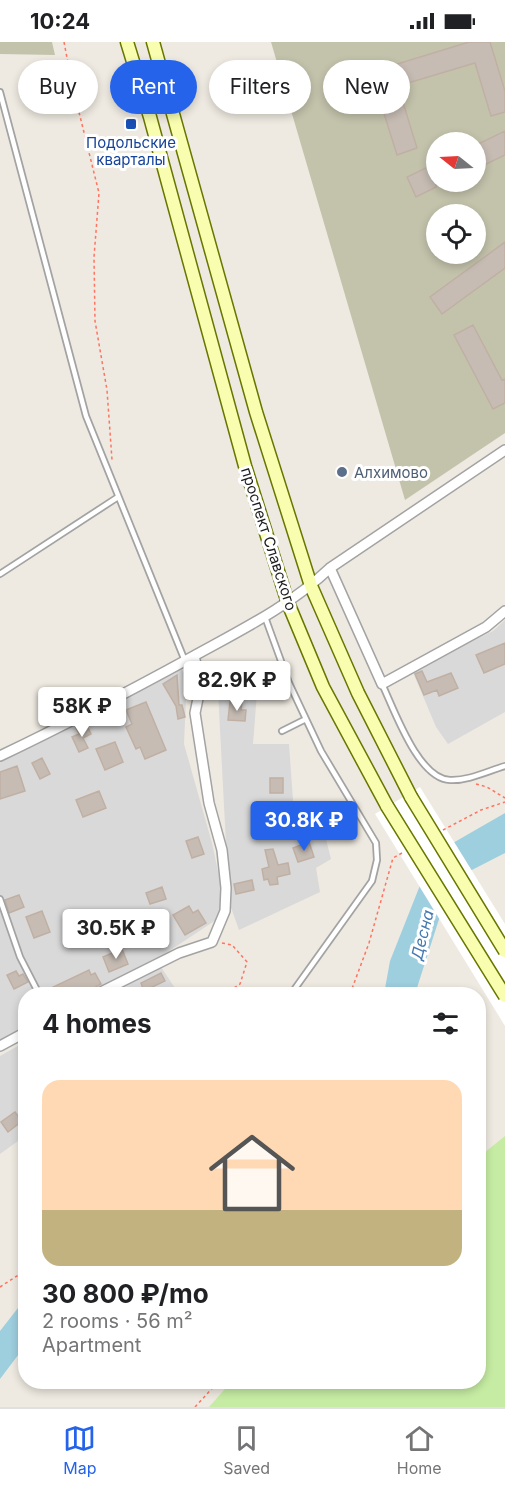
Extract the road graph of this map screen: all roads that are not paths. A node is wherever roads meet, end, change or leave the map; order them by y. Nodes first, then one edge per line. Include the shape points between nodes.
1 (127, 42) edge
2 (153, 42) edge
3 (0, 92) edge
4 (505, 450) edge
5 (118, 497) junction
6 (330, 568) junction
7 (0, 574) edge
8 (311, 586) junction
9 (288, 603) junction
10 (505, 611) edge
11 (265, 617) junction
12 (190, 658) junction
13 (289, 683) junction
14 (382, 684) junction
15 (262, 694) dead end
16 (306, 719) junction
17 (282, 731) dead end
18 (0, 756) edge
19 (505, 766) edge
20 (0, 899) edge
21 (505, 951) edge
22 (35, 987) edge
23 (111, 987) edge
24 (296, 987) edge
25 (505, 996) edge
26 (18, 1036) edge
27 (0, 1046) edge

1 - 9 main road, проспект Славского via 245,466
2 - 8 main road, проспект Славского via 260,423
3 - 5 lane via 86,416
4 - 6 street
5 - 7 lane
5 - 12 lane
6 - 8 street
6 - 14 street
8 - 9 street
8 - 21 main road, проспект Славского, bridge via 358,693 411,796
9 - 11 street
9 - 25 main road, проспект Славского, bridge via 323,687 387,806
10 - 14 street via 486,627
11 - 12 street
11 - 13 lane
12 - 18 street via 94,711
12 - 23 street via 201,684 195,713 209,803 222,850 225,911 212,942 178,953
13 - 15 lane
13 - 16 lane
14 - 19 lane via 420,762 435,775 458,779
16 - 17 lane
16 - 24 lane via 376,843 377,860 372,881
20 - 22 lane via 20,957
26 - 27 street

